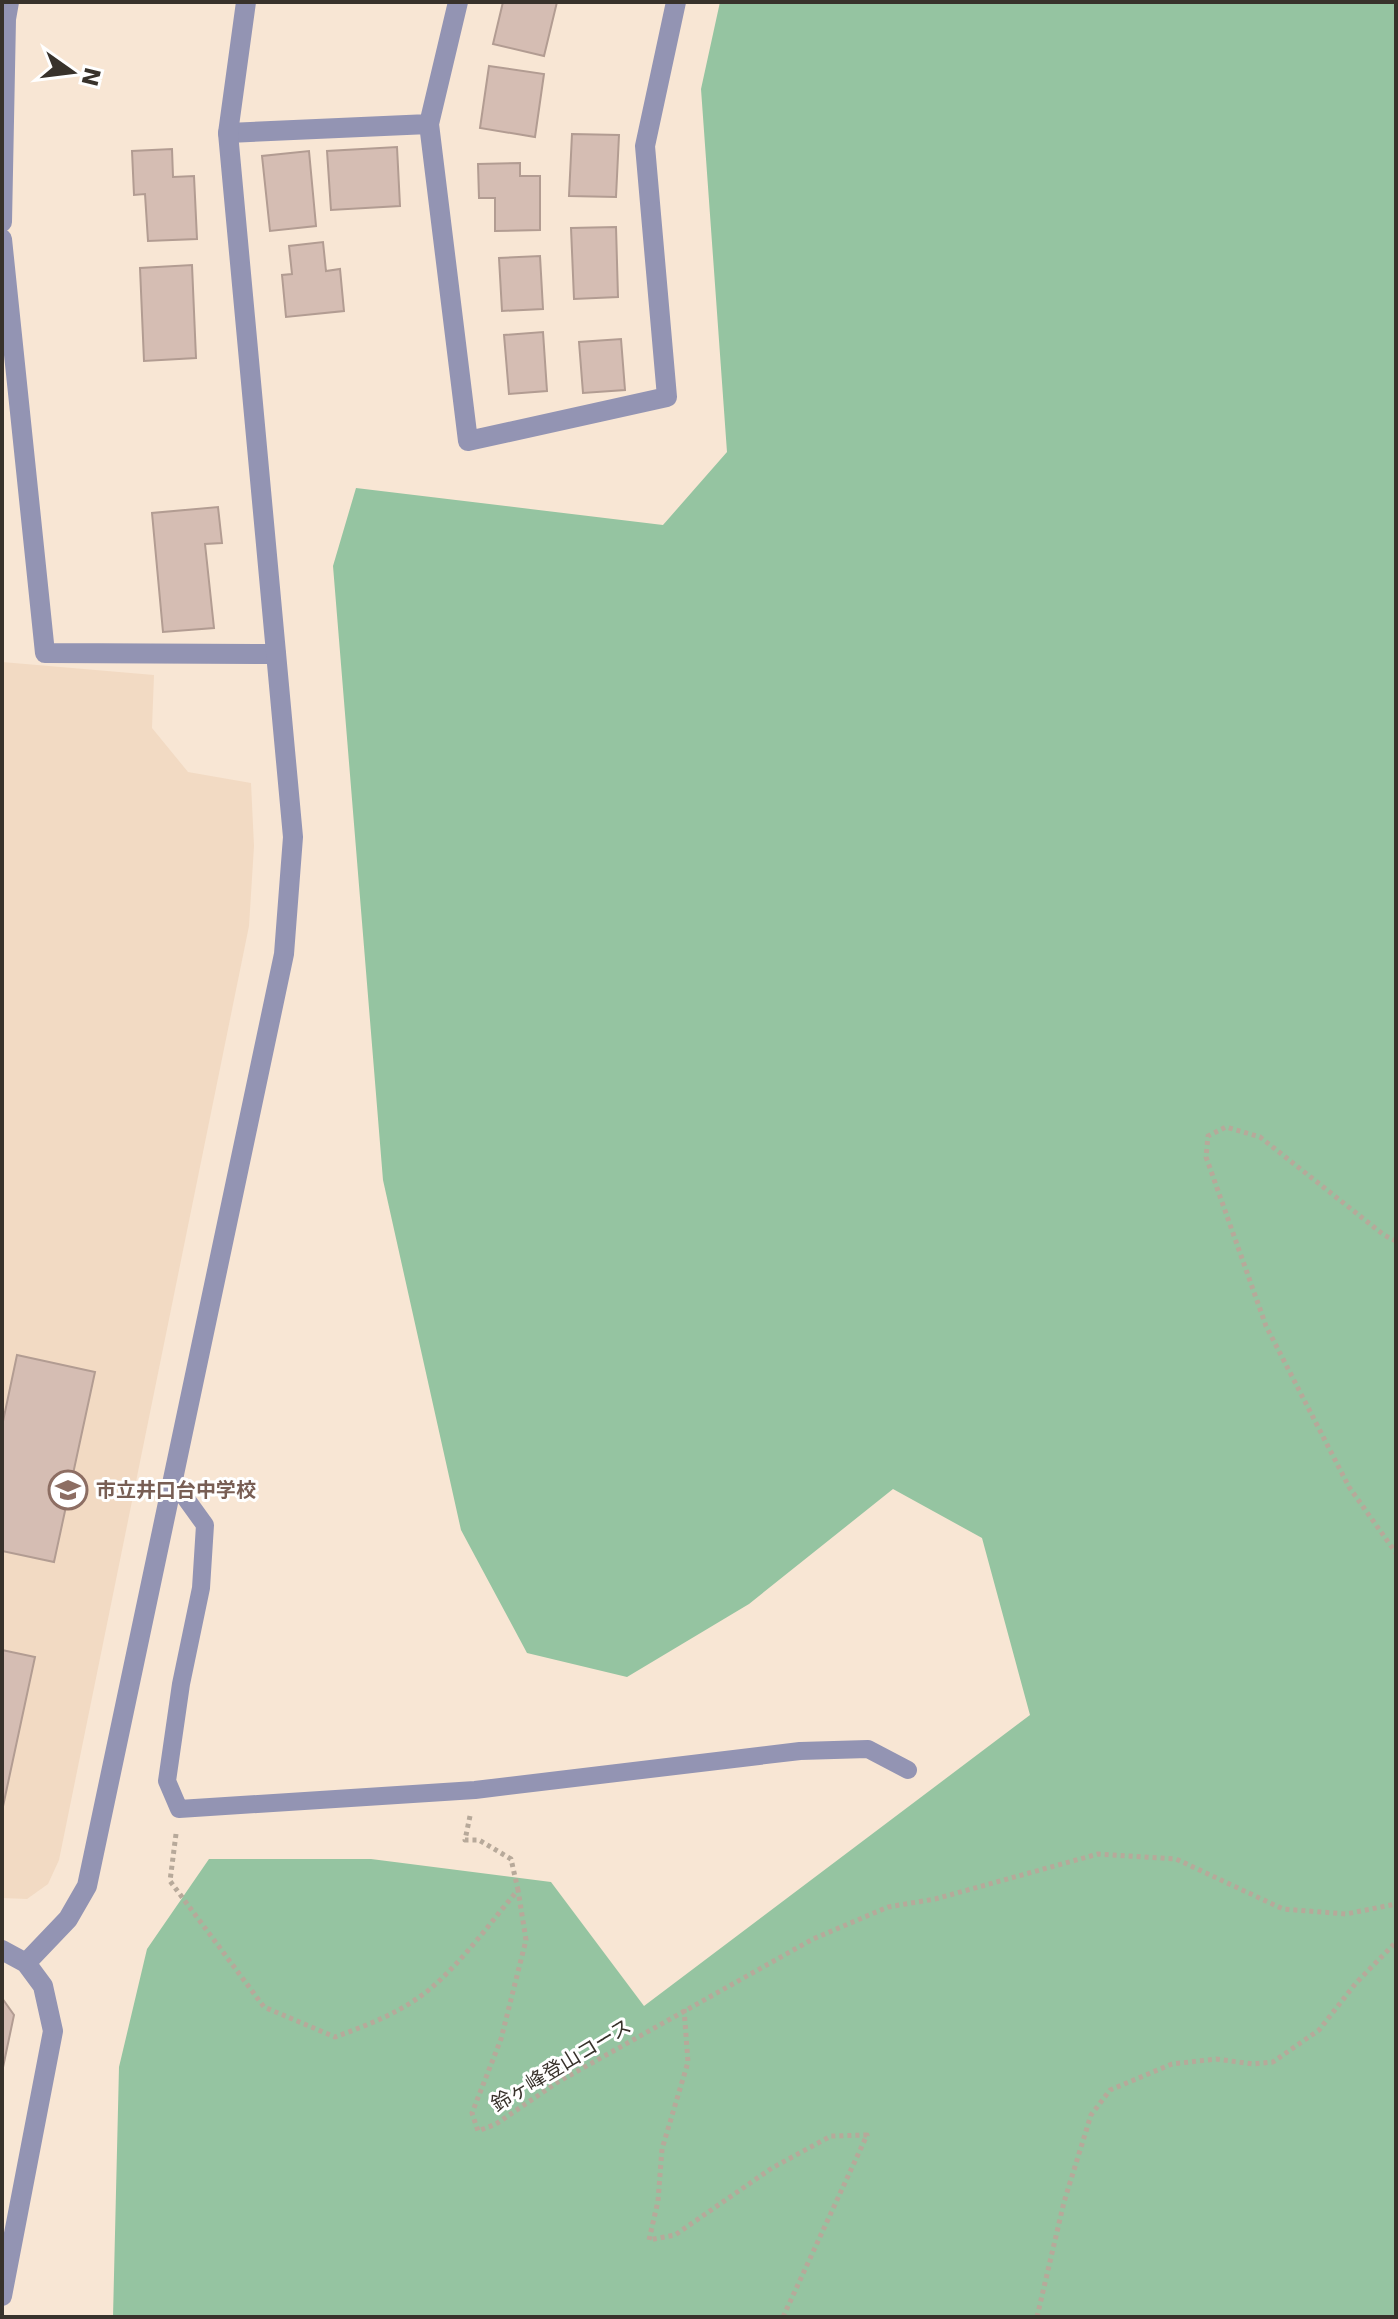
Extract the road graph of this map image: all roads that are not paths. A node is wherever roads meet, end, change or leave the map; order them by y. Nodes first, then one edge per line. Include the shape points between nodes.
1 (9, 2) edge
2 (246, 2) edge
3 (458, 2) edge
4 (676, 2) edge
5 (429, 124) junction
6 (228, 133) junction
7 (2, 222) edge
8 (2, 239) edge
9 (276, 654) junction
10 (174, 1482) junction
11 (908, 1770) dead end
12 (2, 1950) edge
13 (26, 1963) junction
14 (2, 2296) edge

1 - 7 street
2 - 6 street
3 - 5 street
4 - 5 street via 645,146 667,397 468,441
5 - 6 street
6 - 9 street
8 - 9 street via 45,653
9 - 10 street via 293,837 284,954
10 - 11 lane via 205,1525 201,1588 167,1781 179,1809 475,1790 800,1751 868,1749
10 - 13 street via 87,1886 68,1919
12 - 13 street
13 - 14 street via 43,1986 53,2031

